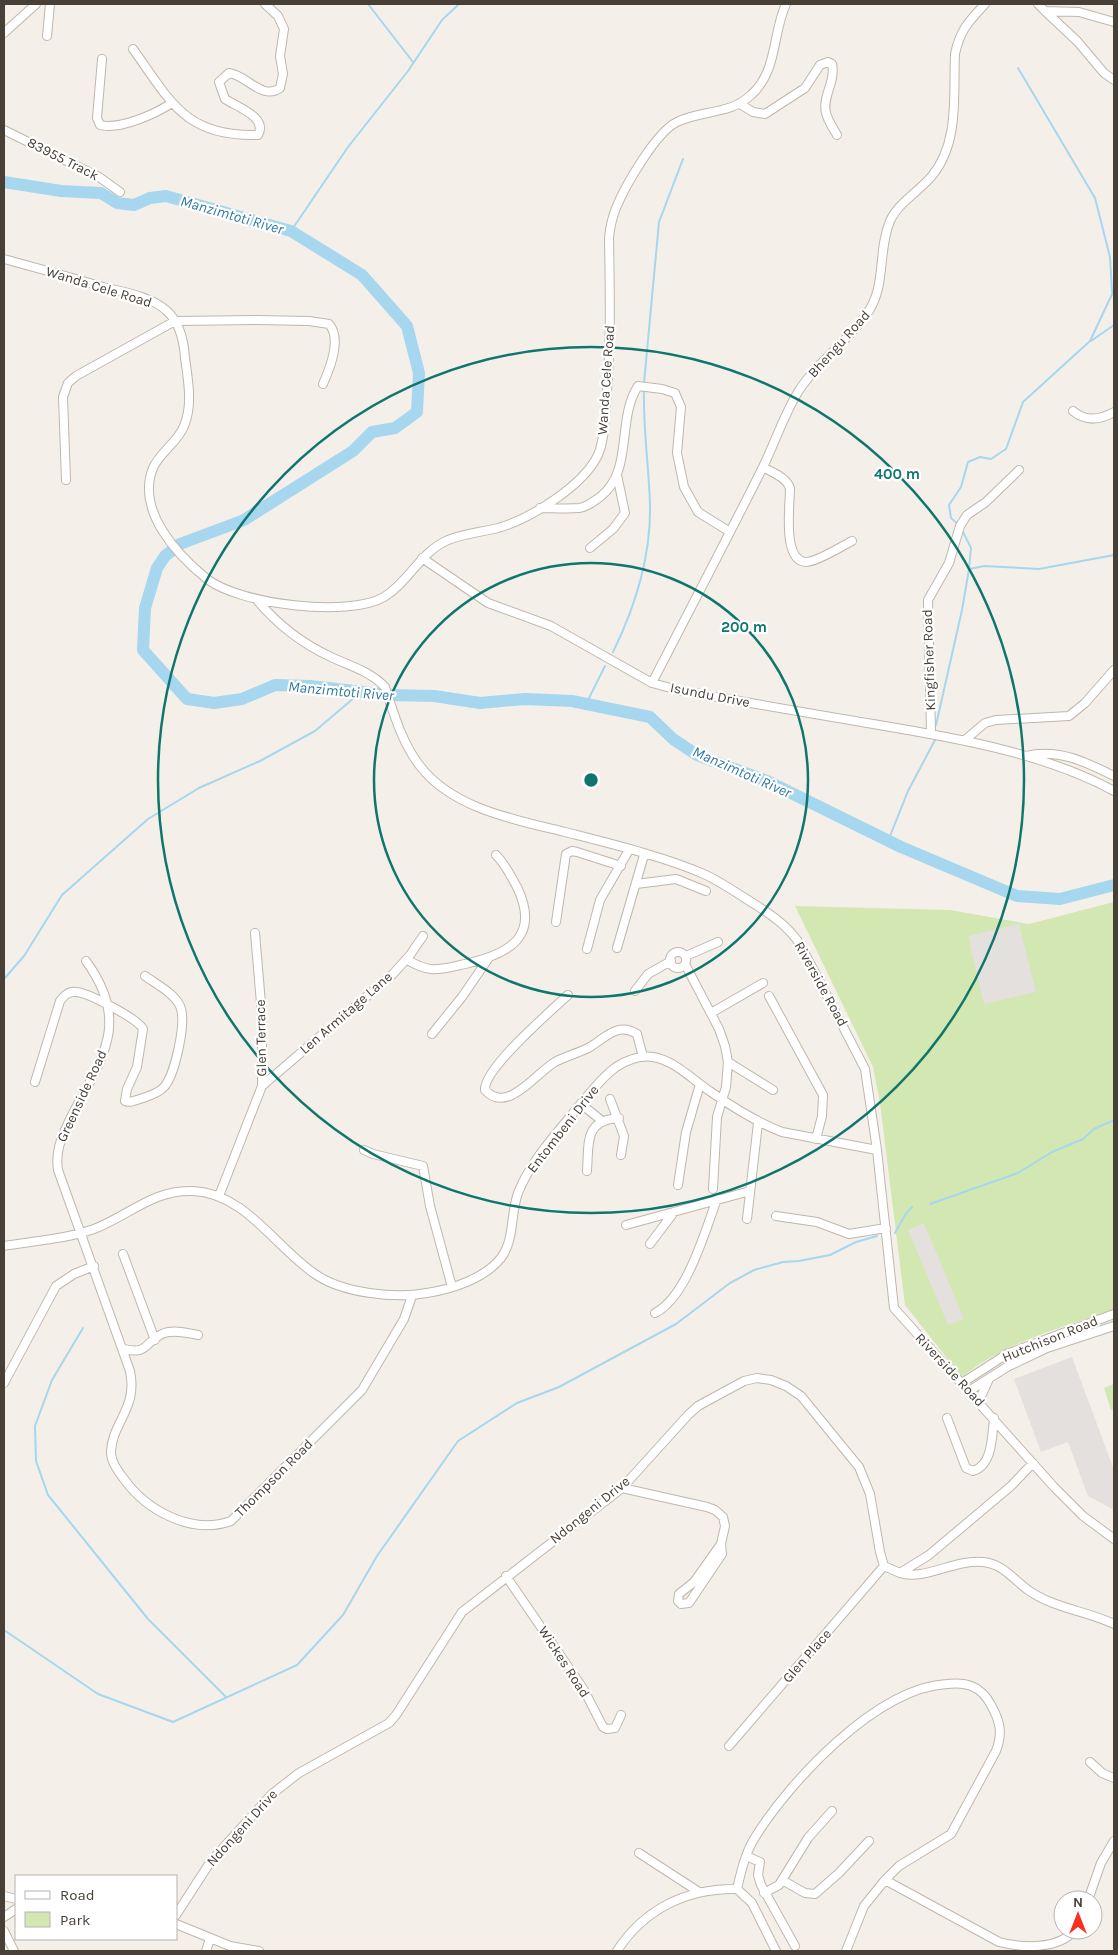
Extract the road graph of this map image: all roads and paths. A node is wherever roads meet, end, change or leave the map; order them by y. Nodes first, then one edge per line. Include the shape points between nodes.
1 (36, 4) edge
2 (50, 4) edge
3 (265, 4) edge
4 (786, 4) edge
5 (985, 4) edge
6 (1038, 4) edge
7 (1045, 11) junction
8 (1114, 22) edge
9 (4, 33) edge
10 (47, 36) dead end
11 (133, 49) dead end
12 (102, 59) dead end
13 (1114, 80) edge
14 (172, 103) junction
15 (740, 104) junction
16 (4, 130) edge
17 (837, 135) dead end
18 (120, 192) dead end
19 (4, 259) edge
20 (175, 321) junction
21 (323, 384) dead end
22 (1073, 411) dead end
23 (1114, 412) edge
24 (763, 467) junction
25 (1019, 470) dead end
26 (617, 475) junction
27 (66, 480) dead end
28 (540, 508) junction
29 (730, 532) junction
30 (852, 541) dead end
31 (590, 548) dead end
32 (422, 558) junction
33 (257, 600) junction
34 (1114, 670) edge
35 (652, 682) junction
36 (932, 734) junction
37 (965, 740) junction
38 (1026, 756) junction
39 (1114, 776) edge
40 (1114, 791) edge
41 (629, 850) junction
42 (496, 855) dead end
43 (644, 855) junction
44 (621, 866) junction
45 (636, 884) junction
46 (706, 891) dead end
47 (556, 922) dead end
48 (256, 933) dead end
49 (423, 936) dead end
50 (718, 942) dead end
51 (617, 948) dead end
52 (587, 949) dead end
53 (406, 959) junction
54 (488, 959) junction
55 (685, 960) junction
56 (86, 961) dead end
57 (671, 961) junction
58 (145, 976) dead end
59 (763, 983) dead end
60 (635, 991) dead end
61 (568, 995) dead end
62 (769, 996) dead end
63 (109, 1007) junction
64 (711, 1013) junction
65 (432, 1034) dead end
66 (643, 1057) junction
67 (728, 1062) junction
68 (35, 1082) dead end
69 (700, 1084) junction
70 (262, 1086) junction
71 (773, 1090) dead end
72 (610, 1099) dead end
73 (723, 1100) junction
74 (581, 1104) junction
75 (619, 1118) junction
76 (601, 1120) junction
77 (758, 1123) junction
78 (816, 1139) junction
79 (364, 1150) dead end
80 (876, 1150) junction
81 (621, 1155) dead end
82 (588, 1171) dead end
83 (678, 1185) dead end
84 (713, 1189) dead end
85 (750, 1191) junction
86 (219, 1196) junction
87 (717, 1199) junction
88 (674, 1212) junction
89 (776, 1216) dead end
90 (746, 1219) dead end
91 (626, 1225) dead end
92 (886, 1228) junction
93 (81, 1233) junction
94 (650, 1244) dead end
95 (4, 1246) edge
96 (124, 1254) dead end
97 (94, 1266) junction
98 (452, 1287) junction
99 (412, 1296) junction
100 (655, 1313) dead end
101 (1114, 1314) edge
102 (1114, 1326) edge
103 (198, 1335) dead end
104 (155, 1340) junction
105 (124, 1349) junction
106 (991, 1377) junction
107 (4, 1383) edge
108 (962, 1383) junction
109 (969, 1391) junction
110 (979, 1401) junction
111 (946, 1418) dead end
112 (994, 1418) junction
113 (1033, 1463) junction
114 (622, 1488) junction
115 (1114, 1539) edge
116 (721, 1544) junction
117 (884, 1566) junction
118 (900, 1573) junction
119 (506, 1576) junction
120 (1114, 1624) edge
121 (621, 1715) dead end
122 (729, 1746) dead end
123 (1090, 1762) dead end
124 (1114, 1778) edge
125 (832, 1811) dead end
126 (869, 1841) dead end
127 (1114, 1841) edge
128 (639, 1853) dead end
129 (746, 1856) junction
130 (782, 1880) junction
131 (885, 1880) junction
132 (737, 1890) junction
133 (1091, 1890) edge
134 (699, 1892) junction
135 (764, 1893) junction
136 (15, 1910) edge
137 (178, 1912) edge
138 (4, 1917) edge
139 (178, 1925) edge
140 (4, 1931) edge
141 (210, 1938) junction
142 (1062, 1940) edge
143 (795, 1946) dead end
144 (14, 1951) edge
145 (206, 1951) edge
146 (259, 1951) edge
147 (617, 1951) edge
148 (776, 1951) edge
149 (846, 1951) edge

1 - 9 street
2 - 10 street
3 - 14 street via 278,16 284,29 280,88 268,92 240,75 229,73 219,82 225,99 258,121 258,135 240,136 202,127 185,117
4 - 15 street, Wanda Cele Road via 762,84
5 - 24 street, Bhengu Road via 963,28 958,39 952,127 942,164 898,208 891,220 881,256 875,302 798,392
6 - 7 street
7 - 8 street via 1072,11
7 - 13 street
11 - 14 street
12 - 14 street via 97,118 100,124 120,124 141,118
15 - 17 street via 753,112 765,114 805,88 820,65 828,62 832,64 834,73 826,99 826,112
15 - 28 street, Wanda Cele Road via 677,122 661,133 616,207 609,238 609,372 603,436 589,470
16 - 18 street, 83955 Track via 99,177
19 - 20 street, Wanda Cele Road via 137,296 166,310
20 - 21 street via 292,320 328,324 334,333 333,353
20 - 27 street via 68,383 63,397
20 - 33 street, Wanda Cele Road via 182,335 189,403 184,426 153,468 149,500 153,514 193,566 222,588
22 - 23 street via 1083,418 1094,419
24 - 29 street, Bhengu Road
24 - 30 street via 788,482 790,550 797,559 809,561
25 - 36 street, Kingfisher Road via 960,526 949,563 928,600
26 - 28 street via 602,495 586,506
26 - 29 street via 629,404 638,386 675,393 681,406 676,454 684,487 698,512
26 - 31 street via 625,513 613,529
28 - 32 street, Wanda Cele Road via 500,527 450,539
29 - 35 street, Bhengu Road
32 - 33 street, Wanda Cele Road via 396,587 370,603 338,607
32 - 35 street, Isundu Drive via 488,603 565,633
33 - 41 street, Riverside Road via 276,621 304,642 365,671 385,687 393,716 419,766 440,786 466,801 508,818
34 - 37 street via 1069,716 996,720 985,724
35 - 36 street, Isundu Drive via 678,690
36 - 37 street, Isundu Drive
37 - 38 street, Isundu Drive
38 - 39 street, Isundu Drive via 1051,752
38 - 40 street, Isundu Drive
41 - 43 street, Riverside Road
41 - 44 street
42 - 54 street via 509,870 524,901 526,921 525,930 518,940
43 - 45 street
43 - 80 street, Riverside Road via 707,876 788,927 865,1069
44 - 47 street via 577,852 566,854
44 - 52 street via 600,900
45 - 46 street via 676,879
45 - 51 street
48 - 70 street, Glen Terrace via 262,1015
49 - 53 street, Len Armitage Lane
50 - 55 street
53 - 54 street via 417,966 437,971
53 - 70 street, Len Armitage Lane via 393,974
54 - 65 street
55 - 57 street via 678,968
55 - 57 street via 682,953 675,953
55 - 64 street
56 - 63 street, Greenside Road via 97,977
57 - 60 street via 648,974
58 - 63 street via 175,998 183,1020 174,1064 167,1083 159,1092 131,1102 125,1101 137,1067 143,1029 136,1020
59 - 64 street
61 - 66 street via 519,1041 485,1081 489,1095 509,1096 554,1063 590,1047 619,1029 638,1034
62 - 78 street via 823,1095
63 - 68 street via 82,993 69,992 65,995 54,1017
63 - 93 street, Greenside Road via 110,1030 106,1044 57,1149 58,1170
64 - 67 street
66 - 69 street via 663,1060
66 - 74 street, Entombeni Drive via 629,1060 609,1073
67 - 71 street
67 - 73 street
69 - 73 street
69 - 83 street via 686,1132
70 - 86 street, Glen Terrace
72 - 75 street
73 - 77 street
73 - 84 street via 717,1116
74 - 76 street
74 - 98 street, Entombeni Drive via 530,1170 515,1203 512,1233 499,1260 476,1277
75 - 76 street
75 - 81 street via 624,1136
76 - 82 street via 590,1136
77 - 78 street
77 - 85 street
78 - 80 street
79 - 98 street via 423,1166 430,1206
80 - 92 street, Riverside Road
85 - 87 street
85 - 90 street
86 - 93 street, Entombeni Drive via 194,1190 162,1195
86 - 99 street, Entombeni Drive via 245,1211 316,1275 334,1285 356,1291
87 - 88 street
87 - 100 street via 686,1275 669,1304
88 - 91 street
88 - 94 street
89 - 92 street via 817,1222 849,1234
92 - 108 street, Riverside Road via 894,1308
93 - 95 street, Entombeni Drive
93 - 97 street, Thompson Road
96 - 104 street
97 - 105 street, Thompson Road
97 - 107 street via 56,1286
98 - 99 street, Entombeni Drive
99 - 105 street, Thompson Road via 404,1319 362,1390 241,1513 219,1525 188,1522 159,1510 140,1497 118,1472 111,1450 132,1392
101 - 108 street, Hutchison Road via 1006,1354
102 - 106 street, Hutchison Road via 1047,1348
103 - 104 street via 185,1332 162,1334
104 - 105 street via 144,1350
106 - 109 street, Hutchison Road
106 - 110 street
108 - 109 street, Riverside Road
109 - 110 street, Riverside Road
110 - 112 street, Riverside Road
111 - 112 street via 966,1468 973,1471 986,1460
112 - 113 street, Riverside Road
113 - 115 street, Riverside Road via 1083,1516
113 - 118 street via 929,1556
114 - 116 street via 715,1510 723,1517 725,1526
114 - 117 street, Ndongeni Drive via 698,1406 744,1381 757,1378 771,1380 800,1396 859,1467 870,1494
114 - 119 street, Ndongeni Drive
116 - 116 street via 694,1582 679,1594 681,1604 689,1603 722,1554
117 - 118 street
117 - 122 street, Glen Place
118 - 120 street via 912,1576 954,1564 984,1562 996,1565 1040,1597
119 - 121 street, Wickes Road via 584,1690 603,1727 615,1728
119 - 137 street, Ndongeni Drive via 462,1612 389,1723 299,1773 272,1794 211,1861
123 - 124 street
125 - 130 street via 808,1838
126 - 130 street via 815,1894 805,1893
127 - 133 street via 1101,1862
128 - 134 street
129 - 131 street via 783,1799 814,1764 869,1716 895,1700 929,1686 953,1683 978,1688 998,1717 1000,1740 996,1751 951,1834 899,1866
129 - 132 street
129 - 135 street via 760,1862 758,1880
130 - 135 street via 773,1890
131 - 142 street via 999,1942 1013,1946 1037,1946
131 - 149 street via 864,1906
132 - 134 street
132 - 148 street via 752,1903
134 - 147 street via 650,1914 633,1929
135 - 143 street
136 - 138 street
139 - 141 street
140 - 144 street
141 - 145 street
141 - 146 street

